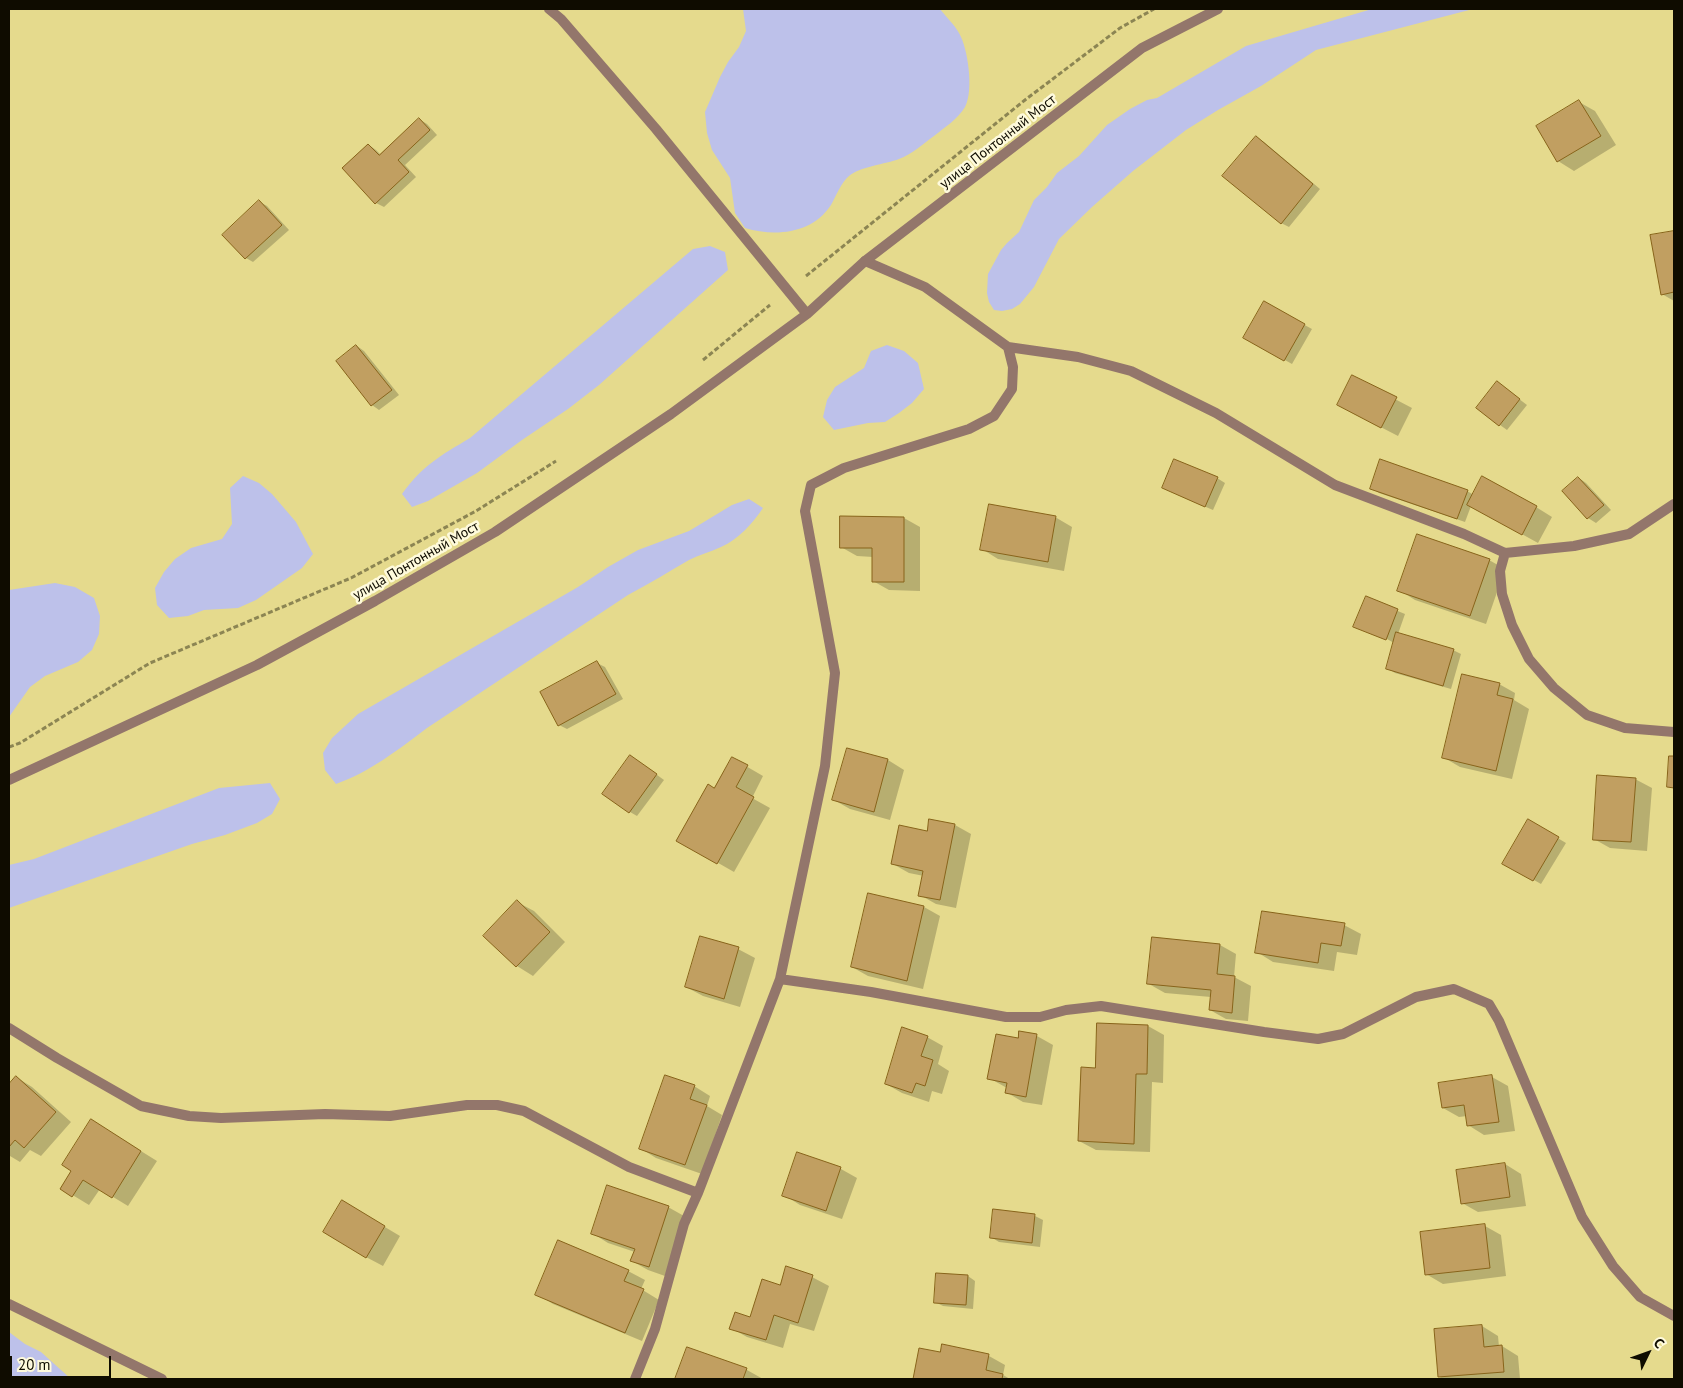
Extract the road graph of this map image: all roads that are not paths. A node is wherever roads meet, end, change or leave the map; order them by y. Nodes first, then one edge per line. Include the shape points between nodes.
1 (549, 9) edge
2 (1218, 9) edge
3 (864, 261) junction
4 (807, 314) junction
5 (1008, 346) junction
6 (1674, 504) edge
7 (1505, 553) junction
8 (1674, 732) edge
9 (9, 780) edge
10 (780, 979) junction
11 (9, 1028) edge
12 (698, 1193) junction
13 (9, 1304) edge
14 (1674, 1316) edge
15 (162, 1379) edge
16 (635, 1379) edge

1 - 4 street via 656,129
2 - 3 street, улица Понтонный Мост via 1142,48
3 - 4 street, улица Понтонный Мост
3 - 5 street via 925,287
4 - 9 street, улица Понтонный Мост via 671,414 495,532 257,665
5 - 7 street via 1078,357 1131,371 1216,413 1335,485
5 - 10 street via 1013,367 1012,390 994,416 969,429 844,468 811,485 805,511 835,673 825,766
6 - 7 street via 1629,534 1574,546
7 - 8 street via 1500,571 1502,594 1512,626 1529,658 1554,688 1587,715 1624,728
10 - 12 street
10 - 14 street via 1006,1017 1040,1017 1100,1006 1318,1039 1343,1034 1416,997 1454,988 1489,1004 1499,1021 1582,1217 1614,1266 1640,1297
11 - 12 street via 141,1106 189,1116 221,1118 325,1114 390,1116 467,1105 497,1105 524,1111 629,1167
12 - 16 street via 684,1224 655,1329
13 - 15 street

